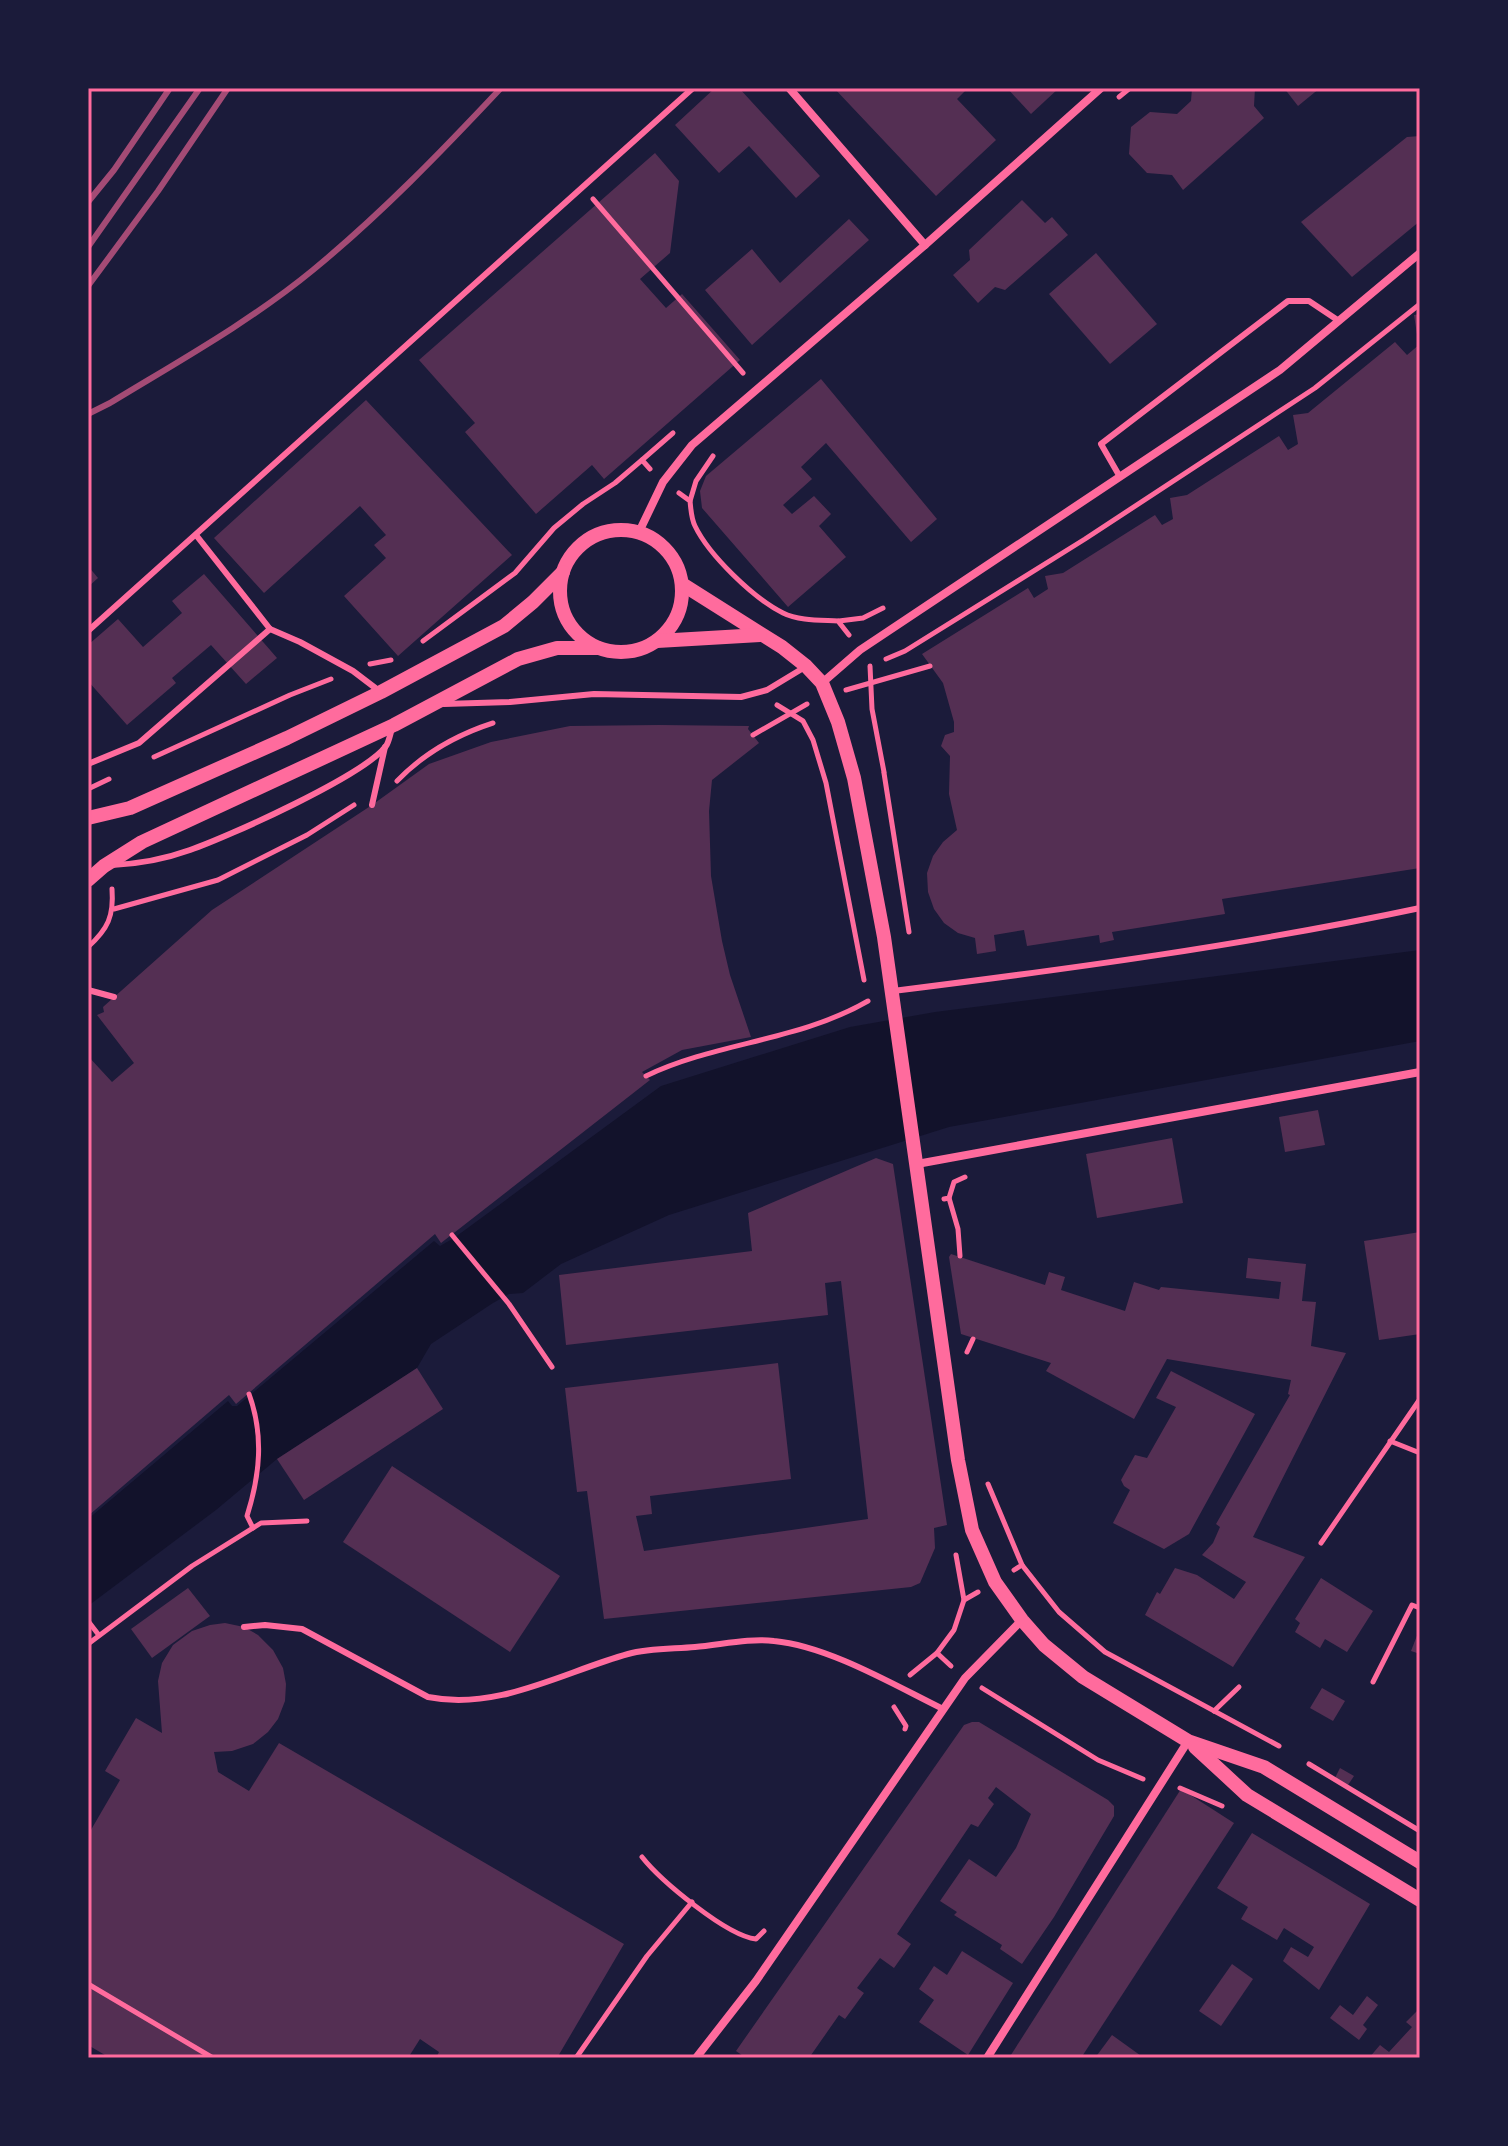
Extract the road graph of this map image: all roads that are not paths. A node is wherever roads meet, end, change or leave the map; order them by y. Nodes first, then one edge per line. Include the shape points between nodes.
1 (693, 88) edge
2 (789, 88) edge
3 (1101, 88) edge
4 (925, 245) junction
5 (1420, 253) edge
6 (1339, 321) junction
7 (1120, 477) junction
8 (639, 532) junction
9 (196, 535) junction
10 (563, 572) junction
11 (682, 584) junction
12 (270, 629) junction
13 (88, 631) edge
14 (760, 635) junction
15 (657, 641) junction
16 (598, 648) junction
17 (806, 666) junction
18 (822, 683) junction
19 (381, 692) junction
20 (436, 704) junction
21 (394, 725) junction
22 (385, 747) junction
23 (88, 764) edge
24 (372, 805) dead end
25 (88, 818) edge
26 (104, 866) junction
27 (88, 880) edge
28 (1420, 908) edge
29 (88, 990) edge
30 (893, 991) junction
31 (114, 997) dead end
32 (1420, 1072) edge
33 (917, 1164) junction
34 (1022, 1620) junction
35 (244, 1627) dead end
36 (943, 1709) junction
37 (1188, 1741) junction
38 (1420, 1862) edge
39 (1420, 1900) edge
40 (696, 2058) edge
41 (987, 2058) edge

1 - 9 lane
2 - 4 street
3 - 4 street
4 - 8 street via 692,445 663,482
5 - 6 street
6 - 7 street via 1280,370
6 - 7 lane via 1309,301 1288,301 1101,444
7 - 18 street via 860,650
8 - 10 street via 602,533 585,542
8 - 11 street via 668,552
9 - 12 lane
9 - 13 lane
10 - 16 street via 560,590 570,625
10 - 19 street via 504,626
11 - 14 street
11 - 15 street via 678,616
12 - 19 lane via 353,671
12 - 23 lane via 139,743
14 - 15 street
14 - 17 street
15 - 16 street via 638,650
16 - 20 street via 557,648 518,659
17 - 18 street
17 - 20 lane via 767,690 741,697 594,694
18 - 30 street via 854,778
19 - 25 street via 130,808
20 - 21 street
21 - 22 lane
21 - 26 street via 142,842
22 - 24 lane
22 - 26 lane via 324,789 190,850 139,864
26 - 27 street
28 - 30 lane via 1275,936
29 - 31 lane
30 - 33 street
32 - 33 street
33 - 34 street via 972,1530 995,1582
34 - 36 street via 965,1678
34 - 37 street via 1083,1677
35 - 36 lane via 302,1629 428,1697 449,1701 495,1696 632,1653 770,1640 800,1644
36 - 40 street via 756,1981
37 - 38 street via 1264,1767
37 - 39 street via 1247,1795
37 - 41 street

